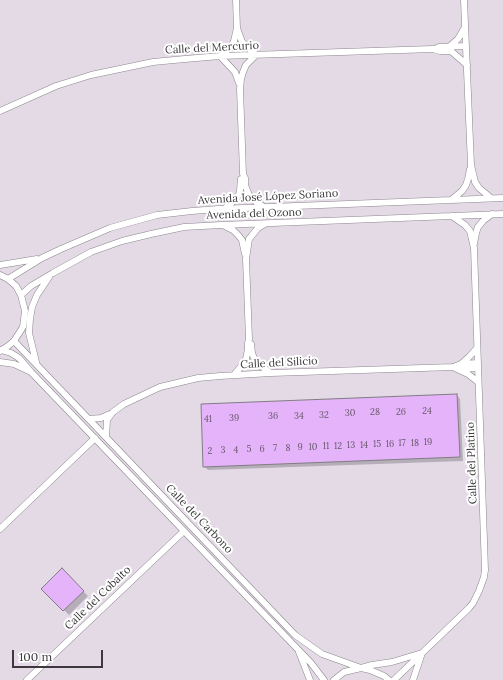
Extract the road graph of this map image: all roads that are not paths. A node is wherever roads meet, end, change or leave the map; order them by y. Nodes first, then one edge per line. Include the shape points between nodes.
1 (236, 0) edge
2 (464, 0) edge
3 (465, 27) junction
4 (237, 28) junction
5 (466, 48) junction
6 (450, 49) junction
7 (256, 55) junction
8 (220, 56) junction
9 (467, 65) junction
10 (240, 89) junction
11 (0, 110) edge
12 (471, 165) junction
13 (243, 174) junction
14 (491, 198) junction
15 (503, 198) edge
16 (451, 200) junction
17 (264, 207) junction
18 (223, 209) junction
19 (492, 214) junction
20 (503, 214) edge
21 (452, 216) junction
22 (266, 223) junction
23 (221, 225) junction
24 (474, 248) junction
25 (42, 258) junction
26 (246, 259) junction
27 (0, 265) edge
28 (53, 273) junction
29 (0, 275) edge
30 (8, 279) junction
31 (21, 295) junction
32 (249, 339) junction
33 (14, 341) junction
34 (477, 348) junction
35 (0, 351) edge
36 (0, 362) edge
37 (36, 364) junction
38 (477, 366) junction
39 (458, 367) junction
40 (31, 372) junction
41 (271, 373) junction
42 (234, 375) junction
43 (478, 382) junction
44 (113, 412) junction
45 (89, 419) junction
46 (106, 437) junction
47 (95, 438) junction
48 (0, 529) edge
49 (184, 531) junction
50 (298, 649) junction
51 (422, 653) junction
52 (361, 668) junction
53 (27, 680) edge
54 (310, 680) edge
55 (324, 680) edge
56 (334, 680) edge
57 (389, 680) edge
58 (394, 680) edge
59 (413, 680) edge

1 - 4 street
2 - 3 street
3 - 5 street
3 - 6 street
4 - 7 street via 242,42
4 - 8 street via 234,41
5 - 6 street, Calle del Mercurio
5 - 9 street
6 - 7 street, Calle del Mercurio via 439,47
6 - 9 street
7 - 8 street, Calle del Mercurio
7 - 10 street via 246,65
8 - 10 street via 235,72
8 - 11 street, Calle del Mercurio via 153,62 91,75 56,86
9 - 12 street
10 - 13 street
12 - 14 street via 475,182
12 - 16 street via 466,185
13 - 17 street via 249,195
13 - 18 street via 239,194
14 - 15 street, Avenida José López Soriano
14 - 16 street, Avenida José López Soriano
16 - 17 street, Avenida José López Soriano
17 - 18 street, Avenida José López Soriano
18 - 25 street, Avenida José López Soriano via 157,216 110,228
19 - 20 street, Avenida del Ozono
19 - 21 street, Avenida del Ozono
19 - 24 street, Calle del Platino via 478,227
21 - 22 street, Avenida del Ozono
21 - 24 street, Calle del Platino via 470,231
22 - 23 street, Avenida del Ozono
22 - 26 street via 249,239
23 - 26 street via 238,234
23 - 28 street, Avenida del Ozono via 184,227 122,241 91,252
24 - 34 street, Calle del Platino
25 - 27 street, Avenida José López Soriano
25 - 30 street, Avenida José López Soriano
26 - 32 street
28 - 31 street, Avenida del Ozono
28 - 37 street via 37,295 32,307 30,333
29 - 30 street
30 - 31 street
31 - 33 street via 25,311 22,327
32 - 41 street via 254,358
32 - 42 street via 246,359
33 - 35 street
33 - 37 street, Calle del Carbono
34 - 38 street, Calle del Platino
34 - 39 street
35 - 40 street, Calle del Carbono via 19,358
36 - 40 street via 14,364
37 - 45 street, Calle del Carbono
38 - 39 street, Calle del Silicio
38 - 43 street, Calle del Platino
39 - 41 street, Calle del Silicio
39 - 43 street
40 - 47 street, Calle del Carbono
41 - 42 street, Calle del Silicio
42 - 44 street, Calle del Silicio via 198,378 160,387
43 - 51 street, Calle del Platino via 486,563 484,577 469,608
44 - 45 street, Calle del Silicio via 101,418
44 - 46 street via 107,420
45 - 46 street, Calle del Carbono
46 - 52 street, Calle del Carbono via 295,635 322,654
47 - 48 street
47 - 49 street, Calle del Carbono
49 - 50 street, Calle del Carbono
49 - 53 street, Calle del Cobalto
50 - 54 street, Calle del Carbono
50 - 55 street, Calle del Carbono
51 - 52 street, Calle del Platino
51 - 58 street, Calle del Platino
51 - 59 street, Calle del Platino
52 - 56 street, Calle del Platino via 344,672
52 - 57 street, Calle del Carbono

